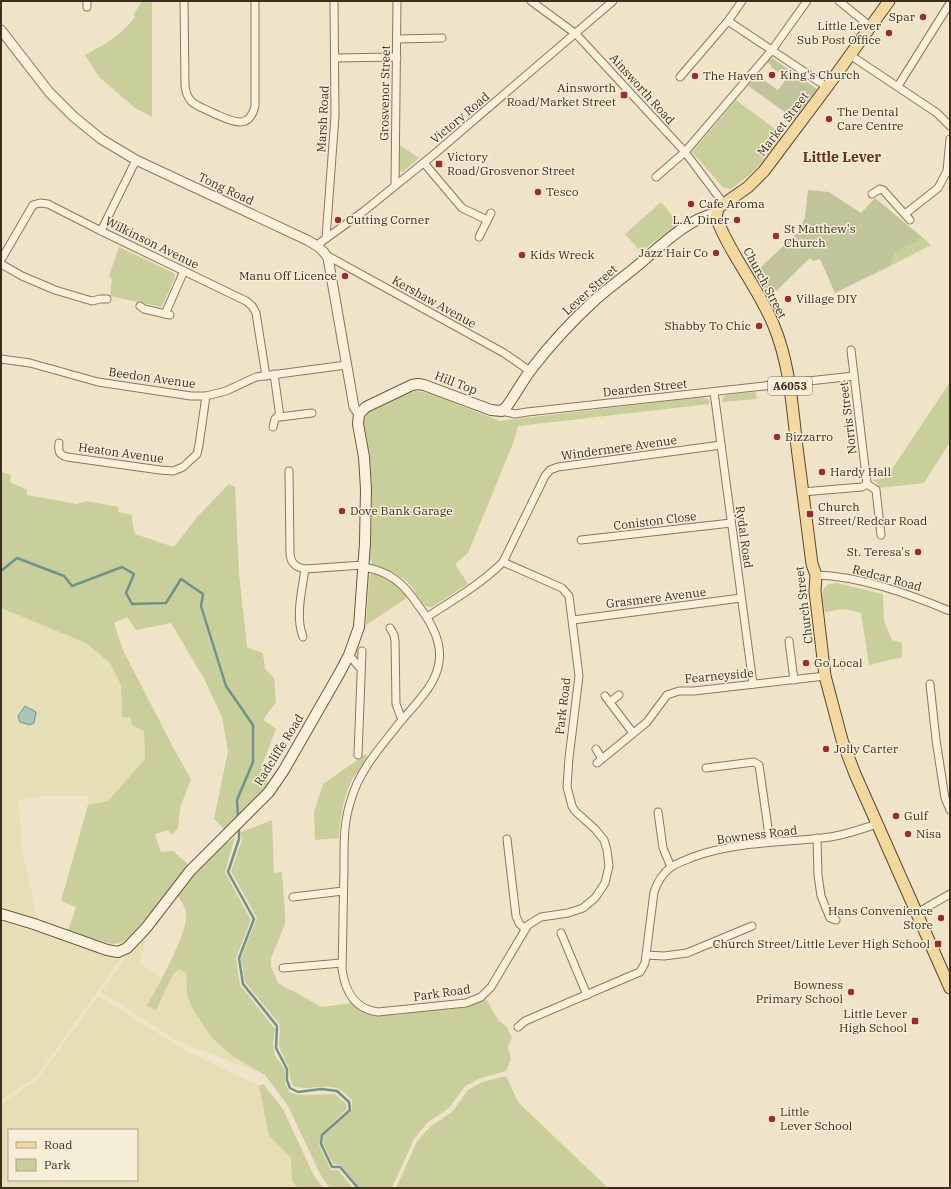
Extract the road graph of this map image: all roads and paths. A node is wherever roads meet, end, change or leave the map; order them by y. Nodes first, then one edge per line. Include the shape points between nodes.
1 (184, 1) edge
2 (255, 1) edge
3 (334, 1) edge
4 (397, 1) edge
5 (531, 1) edge
6 (613, 1) edge
7 (742, 1) edge
8 (807, 1) edge
9 (839, 1) edge
10 (889, 1) edge
11 (950, 3) edge
12 (728, 21) junction
13 (871, 27) junction
14 (1, 30) edge
15 (576, 34) junction
16 (442, 38) dead end
17 (397, 39) junction
18 (772, 50) junction
19 (850, 55) junction
20 (397, 57) junction
21 (336, 58) junction
22 (680, 77) dead end
23 (898, 86) junction
24 (827, 87) junction
25 (950, 126) edge
26 (950, 139) edge
27 (684, 152) junction
28 (136, 160) junction
29 (424, 163) junction
30 (656, 177) dead end
31 (395, 186) junction
32 (872, 194) dead end
33 (724, 204) junction
34 (716, 213) junction
35 (101, 231) junction
36 (479, 237) dead end
37 (326, 238) junction
38 (317, 245) junction
39 (326, 255) junction
40 (1, 260) edge
41 (1, 264) edge
42 (184, 271) junction
43 (107, 299) dead end
44 (140, 306) dead end
45 (851, 350) dead end
46 (1, 359) edge
47 (346, 364) junction
48 (530, 371) junction
49 (274, 374) junction
50 (266, 376) junction
51 (854, 376) junction
52 (790, 383) junction
53 (714, 392) junction
54 (206, 396) junction
55 (502, 411) junction
56 (312, 413) dead end
57 (359, 414) junction
58 (279, 415) junction
59 (273, 427) dead end
60 (59, 443) dead end
61 (721, 445) junction
62 (289, 471) dead end
63 (867, 484) junction
64 (802, 492) junction
65 (731, 523) junction
66 (888, 523) dead end
67 (880, 524) junction
68 (881, 535) dead end
69 (582, 540) dead end
70 (503, 562) junction
71 (363, 566) junction
72 (305, 569) junction
73 (816, 575) junction
74 (741, 598) junction
75 (950, 611) edge
76 (427, 617) junction
77 (573, 620) junction
78 (390, 628) dead end
79 (303, 637) dead end
80 (789, 640) dead end
81 (362, 651) dead end
82 (348, 655) junction
83 (361, 669) junction
84 (825, 676) junction
85 (794, 680) junction
86 (753, 684) junction
87 (930, 684) dead end
88 (619, 695) dead end
89 (605, 696) dead end
90 (610, 702) junction
91 (402, 720) junction
92 (633, 733) junction
93 (596, 749) dead end
94 (358, 755) dead end
95 (706, 768) dead end
96 (950, 810) edge
97 (658, 812) dead end
98 (877, 824) junction
99 (817, 838) junction
100 (507, 839) dead end
101 (770, 842) junction
102 (671, 867) junction
103 (343, 891) junction
104 (950, 894) edge
105 (293, 897) dead end
106 (917, 913) junction
107 (1, 914) edge
108 (836, 920) dead end
109 (752, 926) dead end
110 (524, 929) junction
111 (561, 933) dead end
112 (646, 955) junction
113 (342, 963) junction
114 (283, 968) dead end
115 (297, 968) junction
116 (298, 976) dead end
117 (950, 988) edge
118 (588, 995) junction
119 (518, 1027) dead end

1 - 2 street via 186,92 199,107 231,121 241,122 252,115 255,106
3 - 21 street, Marsh Road
4 - 17 street, Grosvenor Street
5 - 15 street, Ainsworth Road
6 - 15 street, Victory Road
7 - 12 street
8 - 18 street
9 - 13 street
10 - 13 main road, Market Street
11 - 23 street
12 - 18 street
12 - 22 street
13 - 19 main road, Market Street
14 - 28 street, Tong Road via 49,92 74,117 101,139
15 - 27 street, Ainsworth Road
15 - 29 street, Victory Road
16 - 17 street
17 - 20 street, Grosvenor Street
18 - 24 street
18 - 27 street
19 - 23 street
19 - 24 main road, Market Street
20 - 21 street
20 - 31 street, Grosvenor Street
21 - 37 street, Marsh Road via 335,116
23 - 25 street via 937,113
24 - 33 main road, Market Street via 764,171 748,187
26 - 32 street via 947,171 938,188 908,217 883,190
27 - 30 street
27 - 33 street, Ainsworth Road
28 - 35 street
28 - 38 street, Tong Road
29 - 31 street, Victory Road
29 - 36 street via 462,208 489,217
31 - 37 street, Victory Road
33 - 34 main road, Market Street
34 - 48 main road, Lever Street via 686,225 596,299
34 - 52 main road, Church Street / A6053 via 718,222 774,326
35 - 40 street, Wilkinson Avenue via 48,204 36,204 31,208
35 - 42 street, Wilkinson Avenue
37 - 38 street, Victory Road
38 - 39 street, Tong Road
39 - 47 street, Tong Road
39 - 48 street, Kershaw Avenue via 504,353
41 - 43 street via 55,290 92,301
42 - 44 street via 168,315
42 - 50 street, Wilkinson Avenue via 252,306 256,313
45 - 51 street, Norris Street
46 - 54 street, Beedon Avenue via 56,369 110,385
47 - 49 street, Beedon Avenue
47 - 57 street, Tong Road via 354,407
48 - 55 main road, Lever Street
49 - 50 street, Beedon Avenue
49 - 58 street
50 - 54 street, Beedon Avenue via 253,378 240,386
51 - 52 street, Dearden Street
51 - 63 street, Norris Street
52 - 53 street, Dearden Street
52 - 64 main road, Church Street / A6053
53 - 55 street, Dearden Street via 515,414
53 - 61 street, Rydal Road
54 - 60 street, Heaton Avenue via 196,454 184,467 173,471 62,456
55 - 57 main road, Hill Top via 491,410 418,384 366,407
56 - 58 street via 282,418
57 - 71 main road, Radcliffe Road via 366,489
58 - 59 street
61 - 65 street, Rydal Road
61 - 70 street, Windermere Avenue via 550,470
62 - 72 street via 291,560 294,565
63 - 64 street via 862,487
63 - 67 street via 876,490
64 - 73 main road, Church Street / A6053 via 812,564
65 - 69 street, Coniston Close
65 - 74 street, Rydal Road
66 - 67 street
67 - 68 street
70 - 76 street, Windermere Avenue via 471,589
70 - 77 street, Park Road via 562,588 569,596
71 - 72 street, Park Road
71 - 76 street, Park Road via 373,568 401,583
71 - 82 main road, Radcliffe Road via 359,627
72 - 79 street via 299,611 299,627
73 - 75 street, Redcar Road via 832,575 889,588
73 - 84 main road, Church Street / A6053 via 815,591
74 - 77 street, Grasmere Avenue
74 - 86 street, Rydal Road
76 - 91 street, Park Road via 435,632 439,648 437,671 428,689
77 - 110 street, Park Road via 579,676 567,787 575,811 604,840 608,874 601,891 590,904 576,911 541,917
78 - 91 street via 395,641 396,704
80 - 85 street
81 - 83 street
82 - 83 street
82 - 107 main road, Radcliffe Road via 340,674 269,792 190,871 128,948 118,952 107,950
83 - 94 street
84 - 85 street, Fearneyside
84 - 98 main road, Church Street / A6053 via 833,711 852,769
85 - 86 street, Fearneyside
86 - 92 street, Fearneyside via 673,692 662,700 647,722
87 - 96 street via 945,798
88 - 90 street
89 - 90 street
90 - 92 street
91 - 103 street, Park Road via 367,765 350,800 344,830
92 - 93 street, Fearneyside via 600,761
95 - 101 street via 754,762 759,765
97 - 102 street via 663,848
98 - 99 street, Bowness Road via 843,835
98 - 106 main road, Church Street / A6053
99 - 101 street, Bowness Road
99 - 108 street via 820,896 830,918
100 - 110 street via 516,916
101 - 102 street, Bowness Road via 712,852
102 - 112 street, Bowness Road via 658,882 654,892
103 - 105 street via 304,892
103 - 113 street, Park Road
104 - 106 street
106 - 117 main road, Church Street / A6053
109 - 112 street via 687,953
110 - 113 street, Park Road via 486,993 466,1003 370,1011 360,1006 350,993
111 - 118 street via 565,952
112 - 118 street, Bowness Road via 640,972
113 - 115 street
114 - 115 street
115 - 116 street
118 - 119 street, Bowness Road via 525,1021

